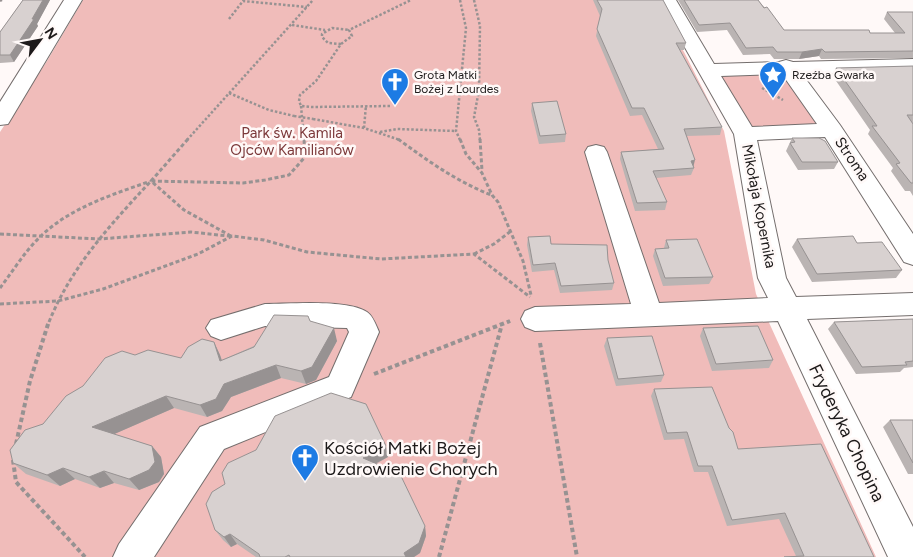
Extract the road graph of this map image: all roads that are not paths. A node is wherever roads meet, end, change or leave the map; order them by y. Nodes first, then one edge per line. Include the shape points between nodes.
1 (73, 0) edge
2 (667, 0) edge
3 (913, 65) edge
4 (786, 66) junction
5 (707, 70) junction
6 (0, 119) edge
7 (832, 130) junction
8 (745, 134) junction
9 (596, 152) dead end
10 (913, 255) edge
11 (913, 304) edge
12 (787, 310) junction
13 (649, 315) junction
14 (535, 319) road end
15 (221, 328) dead end
16 (132, 557) edge
17 (908, 557) edge

1 - 6 street
2 - 5 street, Mikołaja Kopernika
3 - 4 street
4 - 5 street
4 - 7 street, Stroma
5 - 8 street, Mikołaja Kopernika
7 - 8 street
7 - 10 street, Stroma
8 - 12 street, Mikołaja Kopernika via 772,278
9 - 13 street
11 - 12 street
12 - 13 street
12 - 17 street, Fryderyka Chopina
13 - 14 street
15 - 16 street via 265,315 344,316 357,320 364,329 340,387 212,438

